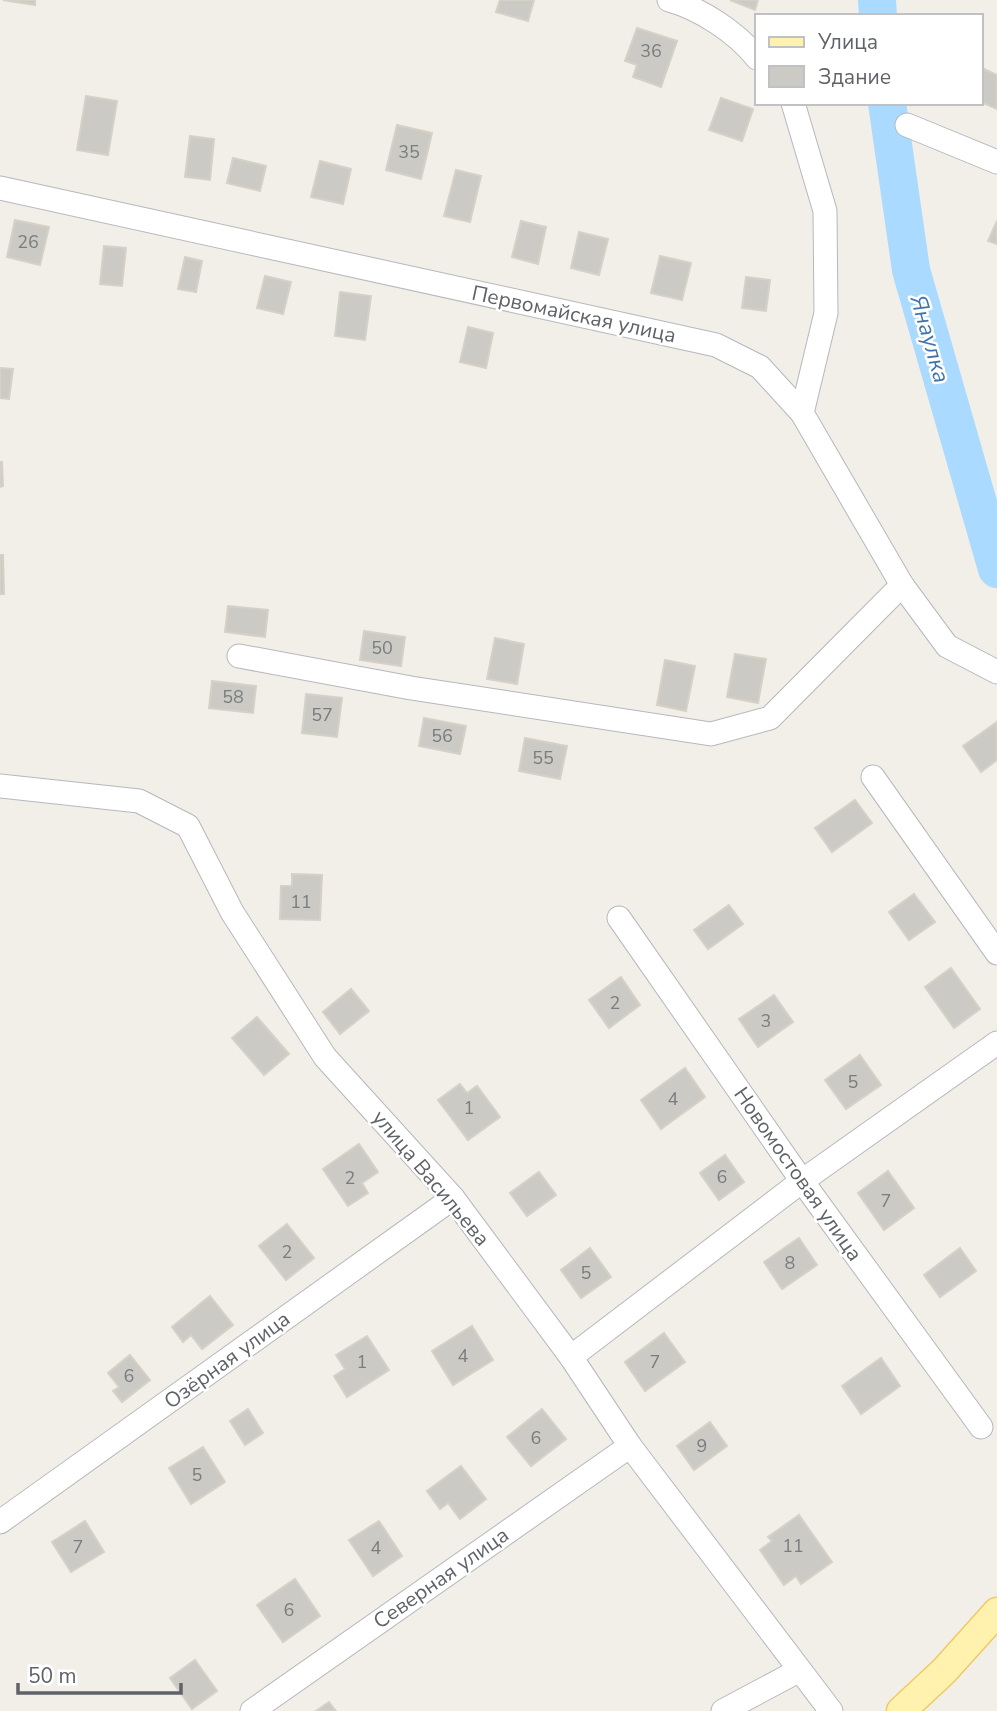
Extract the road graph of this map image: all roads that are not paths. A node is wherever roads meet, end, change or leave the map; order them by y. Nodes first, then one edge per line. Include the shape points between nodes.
1 (669, 0) edge
2 (755, 55) edge
3 (794, 105) edge
4 (907, 125) dead end
5 (997, 162) edge
6 (0, 188) edge
7 (802, 413) junction
8 (902, 585) junction
9 (239, 656) dead end
10 (997, 671) edge
11 (873, 777) dead end
12 (0, 786) edge
13 (619, 918) dead end
14 (997, 953) edge
15 (997, 1043) edge
16 (802, 1181) junction
17 (453, 1198) junction
18 (571, 1357) junction
19 (981, 1427) dead end
20 (630, 1446) junction
21 (0, 1522) edge
22 (997, 1612) edge
23 (798, 1671) junction
24 (252, 1711) edge
25 (723, 1711) edge
26 (831, 1711) edge
27 (901, 1711) edge

1 - 2 street via 694,7
3 - 7 street via 825,211 826,313
4 - 5 street
6 - 7 street, Первомайская улица via 716,345 760,367
7 - 8 street, Первомайская улица
8 - 9 street via 769,718 711,734 411,688
8 - 10 street, Первомайская улица via 947,646
11 - 14 street
12 - 17 street, улица Васильева via 139,801 188,826 232,912 325,1057
13 - 16 street, Новомостовая улица
15 - 16 street
16 - 18 street
16 - 19 street, Новомостовая улица
17 - 18 street, улица Васильева
17 - 21 street, Озёрная улица
18 - 20 street, улица Васильева
20 - 23 street, улица Васильева
20 - 24 street, Северная улица
22 - 27 main road
23 - 25 street
23 - 26 street, улица Васильева

